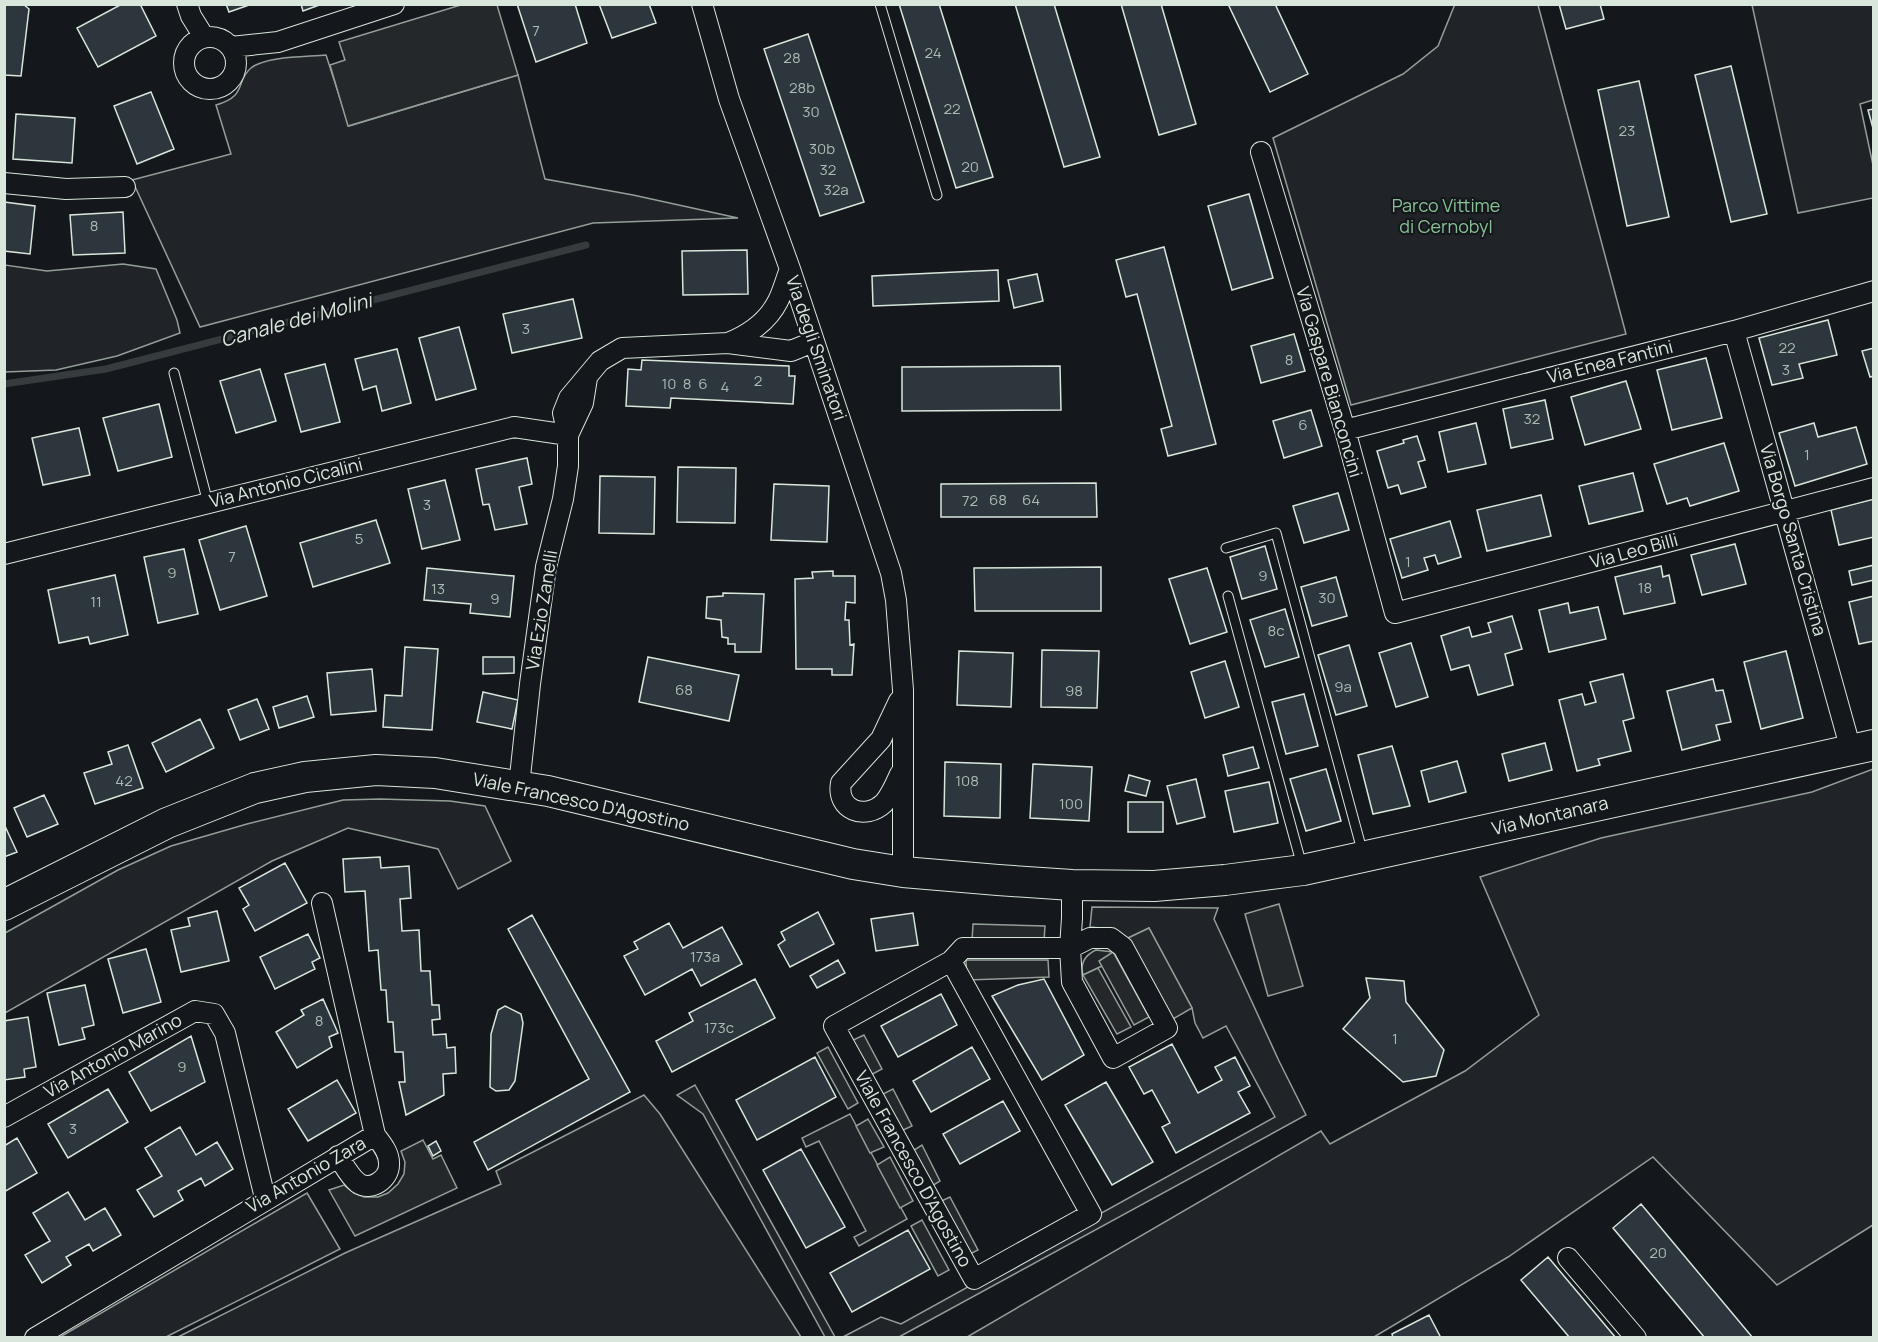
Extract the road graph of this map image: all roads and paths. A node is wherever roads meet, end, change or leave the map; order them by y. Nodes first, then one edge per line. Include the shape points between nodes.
1 (394, 4) edge
2 (880, 4) edge
3 (709, 6) edge
4 (189, 10) edge
5 (198, 40) junction
6 (234, 56) junction
7 (1261, 152) dead end
8 (4, 183) edge
9 (125, 187) dead end
10 (937, 195) dead end
11 (790, 269) junction
12 (1874, 291) edge
13 (1734, 331) junction
14 (813, 342) junction
15 (728, 343) junction
16 (174, 373) dead end
17 (1345, 430) junction
18 (568, 435) junction
19 (1874, 488) edge
20 (208, 503) junction
21 (1785, 512) junction
22 (1226, 548) dead end
23 (4, 554) edge
24 (1228, 596) dead end
25 (1395, 614) joint
26 (903, 690) junction
27 (1862, 747) edge
28 (902, 770) junction
29 (519, 786) junction
30 (1364, 858) junction
31 (1303, 870) junction
32 (903, 872) junction
33 (1225, 880) joint
34 (1071, 885) junction
35 (322, 903) dead end
36 (4, 905) edge
37 (1070, 948) junction
38 (951, 961) junction
39 (4, 1117) edge
40 (375, 1134) junction
41 (338, 1156) junction
42 (265, 1198) junction
43 (1568, 1258) dead end
44 (35, 1338) edge
45 (1636, 1338) edge

1 - 6 street
2 - 10 lane
3 - 11 street, Via degli Sminatori via 729,99
4 - 5 street
5 - 6 street via 219,38
5 - 6 street via 183,59 191,82 198,87 223,86 234,73
7 - 17 street, Via Gaspare Bianconcini
8 - 9 street via 66,189
11 - 14 street, Via degli Sminatori
11 - 15 street via 770,313 745,336
12 - 13 street, Via Enea Fantini
13 - 17 street, Via Enea Fantini
13 - 21 street, Via Borgo Santa Cristina
14 - 15 street via 791,351
14 - 26 street, Via degli Sminatori via 891,573
15 - 18 street via 622,348 600,361 588,375 583,403
16 - 20 lane
17 - 25 street, Via Gaspare Bianconcini
18 - 20 street, Via Antonio Cicalini via 514,426
18 - 29 street, Via Ezio Zanelli via 568,466 546,567
19 - 21 street, Via Leo Billi
20 - 23 street, Via Antonio Cicalini
21 - 25 street, Via Leo Billi
21 - 27 street, Via Borgo Santa Cristina
22 - 30 lane via 1276,533
24 - 31 lane
26 - 28 street, Via degli Sminatori
26 - 28 street, Via degli Sminatori via 881,739 841,783 839,792 844,804 854,811 874,810 884,802
27 - 30 main road, Via Montanara
28 - 32 street, Via degli Sminatori
29 - 32 main road, Viale Francesco D'Agostino via 853,864
29 - 36 main road, Viale Francesco D'Agostino via 435,773 376,770 285,781 167,823
30 - 31 main road, Via Montanara
31 - 33 main road, Via Montanara
32 - 34 main road, Viale Francesco D'Agostino
33 - 34 main road, Viale Francesco D'Agostino via 1154,886
34 - 37 street, Viale Francesco D'Agostino
35 - 40 street, Via Antonio Zara
37 - 37 street, Viale Francesco D'Agostino via 1090,938 1111,938 1123,947 1167,1028 1113,1058 1072,982
37 - 38 street, Viale Francesco D'Agostino via 963,948
38 - 38 street, Viale Francesco D'Agostino via 834,1026 974,1279 1090,1214
39 - 42 street, Via Antonio Marino via 195,1011 214,1014 225,1033
40 - 41 street, Via Antonio Zara
40 - 41 street via 389,1164 387,1175 379,1183 360,1184
41 - 42 street, Via Antonio Zara
42 - 44 street, Via Antonio Zara
43 - 45 street

